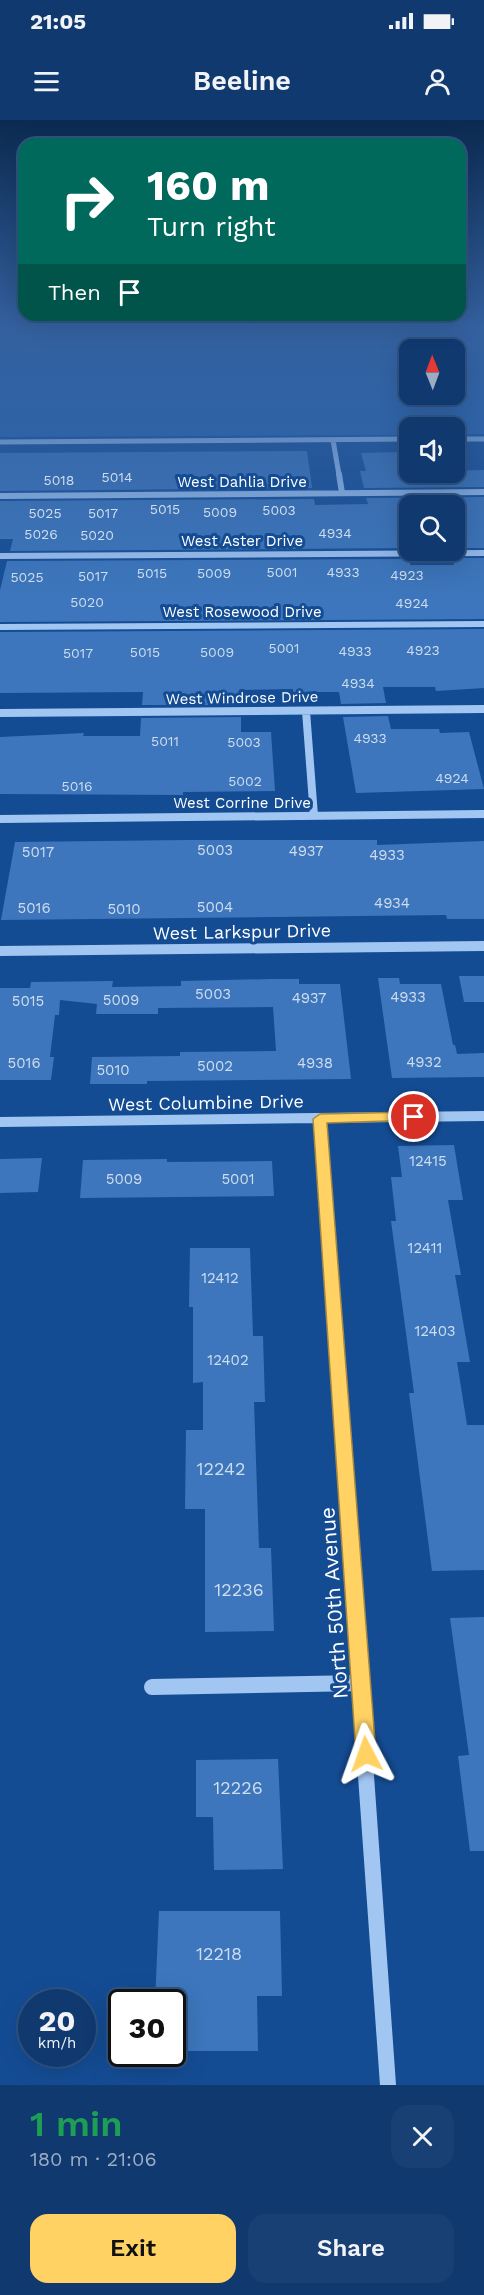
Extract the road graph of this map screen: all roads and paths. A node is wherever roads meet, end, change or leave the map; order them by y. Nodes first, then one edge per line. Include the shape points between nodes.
1 (399, 439) edge
2 (465, 439) edge
3 (484, 439) edge
4 (333, 440) junction
5 (0, 442) edge
6 (484, 492) edge
7 (342, 493) junction
8 (0, 496) edge
9 (484, 553) edge
10 (0, 556) edge
11 (484, 624) edge
12 (0, 627) edge
13 (484, 709) edge
14 (306, 711) junction
15 (0, 713) edge
16 (484, 814) edge
17 (314, 816) junction
18 (0, 819) edge
19 (484, 946) edge
20 (0, 951) edge
21 (484, 1116) edge
22 (320, 1119) junction
23 (0, 1122) edge
24 (361, 1683) junction
25 (152, 1687) dead end
26 (388, 2085) edge

1 - 4 street
2 - 3 street
4 - 5 street
4 - 7 street
6 - 7 street, West Dahlia Drive
7 - 8 street, West Dahlia Drive
9 - 10 street, West Aster Drive
11 - 12 street, West Rosewood Drive
13 - 14 street, West Windrose Drive
14 - 15 street, West Windrose Drive
14 - 17 street
16 - 17 street, West Corrine Drive
17 - 18 street, West Corrine Drive
19 - 20 street, West Larkspur Drive
21 - 22 street, West Columbine Drive
22 - 23 street, West Columbine Drive
22 - 24 street, North 50th Avenue
24 - 25 street
24 - 26 street, North 50th Avenue

